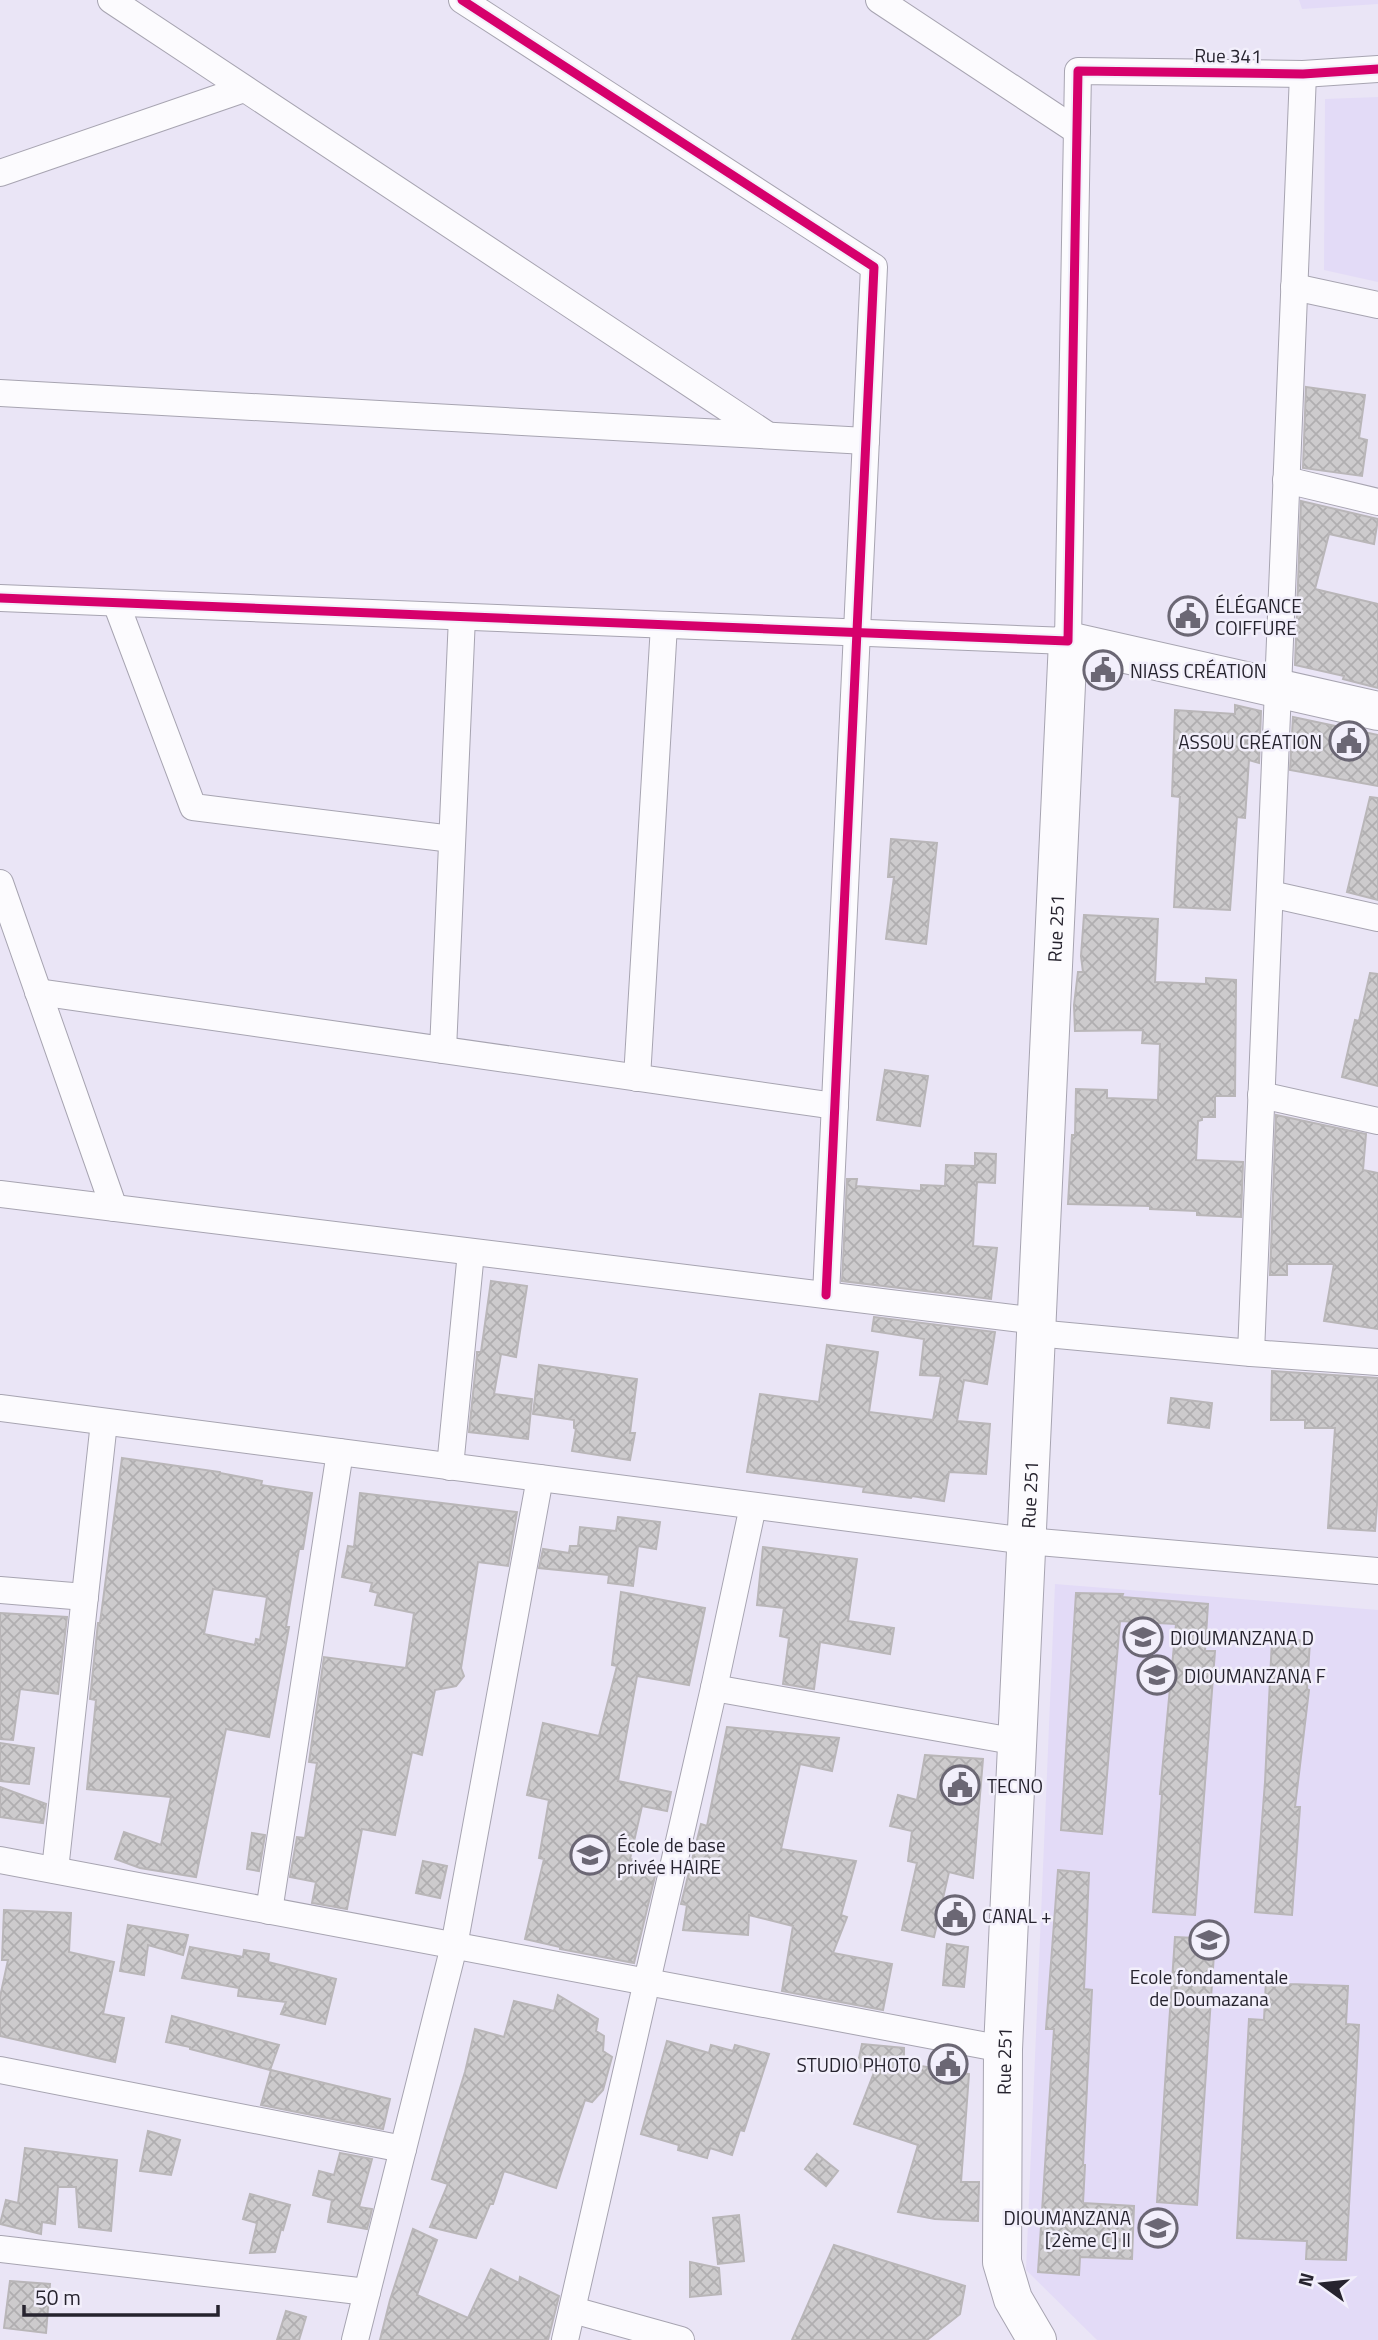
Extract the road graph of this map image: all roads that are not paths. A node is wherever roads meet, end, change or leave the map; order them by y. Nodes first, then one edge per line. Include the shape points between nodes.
1 (111, 0) edge
2 (462, 0) edge
3 (878, 0) edge
4 (1378, 69) edge
5 (1303, 74) junction
6 (244, 89) junction
7 (1077, 131) junction
8 (0, 173) edge
9 (1294, 287) junction
10 (1378, 304) edge
11 (0, 393) edge
12 (768, 435) junction
13 (866, 441) junction
14 (1286, 480) junction
15 (1378, 502) edge
16 (0, 598) edge
17 (116, 603) junction
18 (462, 617) junction
19 (664, 625) junction
20 (857, 632) junction
21 (1068, 641) junction
22 (1278, 688) junction
23 (1378, 711) edge
24 (453, 839) junction
25 (0, 883) edge
26 (1269, 894) junction
27 (1378, 918) edge
28 (38, 992) junction
29 (443, 1050) junction
30 (637, 1078) junction
31 (1261, 1095) junction
32 (835, 1106) junction
33 (1378, 1121) edge
34 (0, 1194) edge
35 (114, 1208) junction
36 (471, 1252) junction
37 (826, 1295) junction
38 (1036, 1327) junction
39 (1251, 1353) junction
40 (1378, 1362) edge
41 (0, 1408) edge
42 (104, 1422) junction
43 (340, 1452) junction
44 (450, 1466) junction
45 (540, 1478) junction
46 (753, 1506) junction
47 (1027, 1541) junction
48 (1378, 1571) edge
49 (0, 1590) edge
50 (85, 1597) junction
51 (714, 1688) junction
52 (1017, 1742) junction
53 (0, 1860) edge
54 (55, 1870) junction
55 (269, 1910) junction
56 (454, 1946) junction
57 (647, 1982) junction
58 (1003, 2049) junction
59 (0, 2070) edge
60 (403, 2149) junction
61 (0, 2249) edge
62 (367, 2292) junction
63 (573, 2310) junction
64 (1034, 2339) edge
65 (355, 2340) edge
66 (565, 2340) edge
67 (681, 2340) edge

1 - 6 street
2 - 13 street via 874,267
3 - 7 street
4 - 5 street, Rue 341
5 - 7 street, Rue 341 via 1078,71
5 - 9 street
6 - 8 street
6 - 12 street
7 - 21 street
9 - 10 street
9 - 14 street
11 - 12 street
12 - 13 street
13 - 20 street
14 - 15 street
14 - 22 street
16 - 17 street
17 - 18 street
17 - 24 street via 192,807
18 - 19 street
18 - 24 street
19 - 20 street
19 - 30 street
20 - 21 street
20 - 32 street
21 - 22 main road
21 - 38 main road, Rue 251
22 - 23 main road
22 - 26 street
24 - 29 street
25 - 28 street
26 - 27 street
26 - 31 street
28 - 29 street
28 - 35 street
29 - 30 street
30 - 32 street
31 - 33 street
31 - 39 street
32 - 37 street
34 - 35 street
35 - 36 street
36 - 37 street
36 - 44 street
37 - 38 street
38 - 39 street
38 - 47 main road, Rue 251
39 - 40 street
41 - 42 street
42 - 43 street
42 - 50 street
43 - 44 street
43 - 55 street
44 - 45 street
45 - 46 street
45 - 56 street
46 - 47 street
46 - 51 street
47 - 48 street
47 - 52 main road, Rue 251
49 - 50 street
50 - 54 street
51 - 52 street
51 - 57 street
52 - 58 main road, Rue 251
53 - 54 street
54 - 55 street
55 - 56 street
56 - 57 street
56 - 60 street
57 - 58 street
57 - 63 street
58 - 64 main road, Rue 251 via 1002,2262 1013,2299
59 - 60 street
60 - 62 street
61 - 62 street
62 - 65 street
63 - 66 street
63 - 67 street

